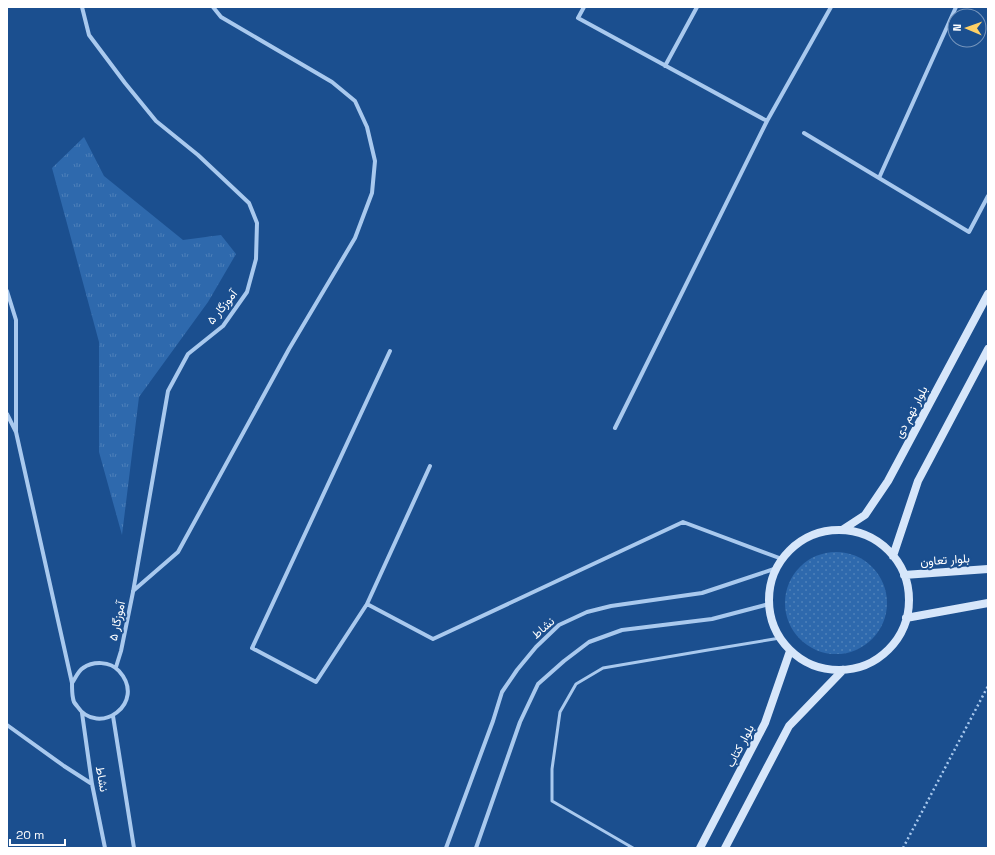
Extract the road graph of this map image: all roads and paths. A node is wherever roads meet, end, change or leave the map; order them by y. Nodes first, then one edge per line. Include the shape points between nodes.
1 (82, 7) edge
2 (213, 7) edge
3 (584, 7) edge
4 (696, 7) edge
5 (831, 7) edge
6 (956, 7) edge
7 (665, 66) junction
8 (767, 121) junction
9 (804, 133) dead end
10 (879, 178) junction
11 (988, 196) edge
12 (7, 291) edge
13 (988, 294) edge
14 (988, 349) edge
15 (390, 351) dead end
16 (7, 414) edge
17 (615, 428) dead end
18 (16, 432) junction
19 (430, 466) dead end
20 (842, 530) junction
21 (893, 556) junction
22 (782, 560) junction
23 (777, 568) junction
24 (988, 569) edge
25 (904, 575) junction
26 (133, 592) junction
27 (988, 603) edge
28 (367, 604) junction
29 (769, 604) junction
30 (906, 618) junction
31 (780, 638) junction
32 (790, 650) junction
33 (116, 667) junction
34 (843, 670) junction
35 (72, 683) junction
36 (988, 686) edge
37 (82, 713) junction
38 (113, 716) junction
39 (7, 725) edge
40 (92, 784) junction
41 (105, 848) edge
42 (134, 848) edge
43 (446, 848) edge
44 (476, 848) edge
45 (633, 848) edge
46 (700, 848) edge
47 (724, 848) edge
48 (903, 848) edge

1 - 26 street, آموزگار ۵ via 89,35 151,116 198,155 249,203 257,223 256,259 247,292 223,326 188,354 168,391
2 - 26 street via 220,17 332,82 355,101 367,127 375,161 372,193 355,238 289,349 178,552
3 - 7 street via 578,18
4 - 7 street
5 - 8 street
6 - 10 street
7 - 8 street
8 - 17 street
9 - 10 street
10 - 11 street via 969,232
12 - 18 street via 16,320
13 - 20 main road, بلوار نهم دی via 888,482 865,515
14 - 21 main road via 918,481
15 - 28 street via 252,648 316,682
16 - 18 street
18 - 35 street
19 - 28 street
20 - 21 main road via 854,531 870,538 885,547
20 - 22 main road via 822,532 808,537
21 - 25 main road
22 - 23 main road
22 - 28 street via 683,522 433,639
23 - 29 main road via 772,580
23 - 43 street, نشاط via 702,593 611,606 588,612 559,626 536,648 502,692
24 - 25 main road, بلوار تعاون
25 - 30 main road via 909,596
26 - 33 street, آموزگار ۵
27 - 30 main road
29 - 31 main road
29 - 44 street via 712,619 622,630 588,642 564,661 538,684 520,722
30 - 34 main road via 898,638 883,654 864,666
31 - 32 main road
31 - 45 lane via 603,668 576,684 560,712 552,768 552,801
32 - 34 main road via 799,658 820,668
32 - 46 main road, بلوار کتاب via 765,723
33 - 35 street via 98,662 82,668
33 - 38 street via 125,678 128,692 124,706
34 - 47 main road via 790,726
35 - 37 street via 73,700
36 - 48 path
37 - 38 street via 97,719
37 - 40 street, نشاط
38 - 42 street, نشاط
39 - 40 street
40 - 41 street, نشاط

